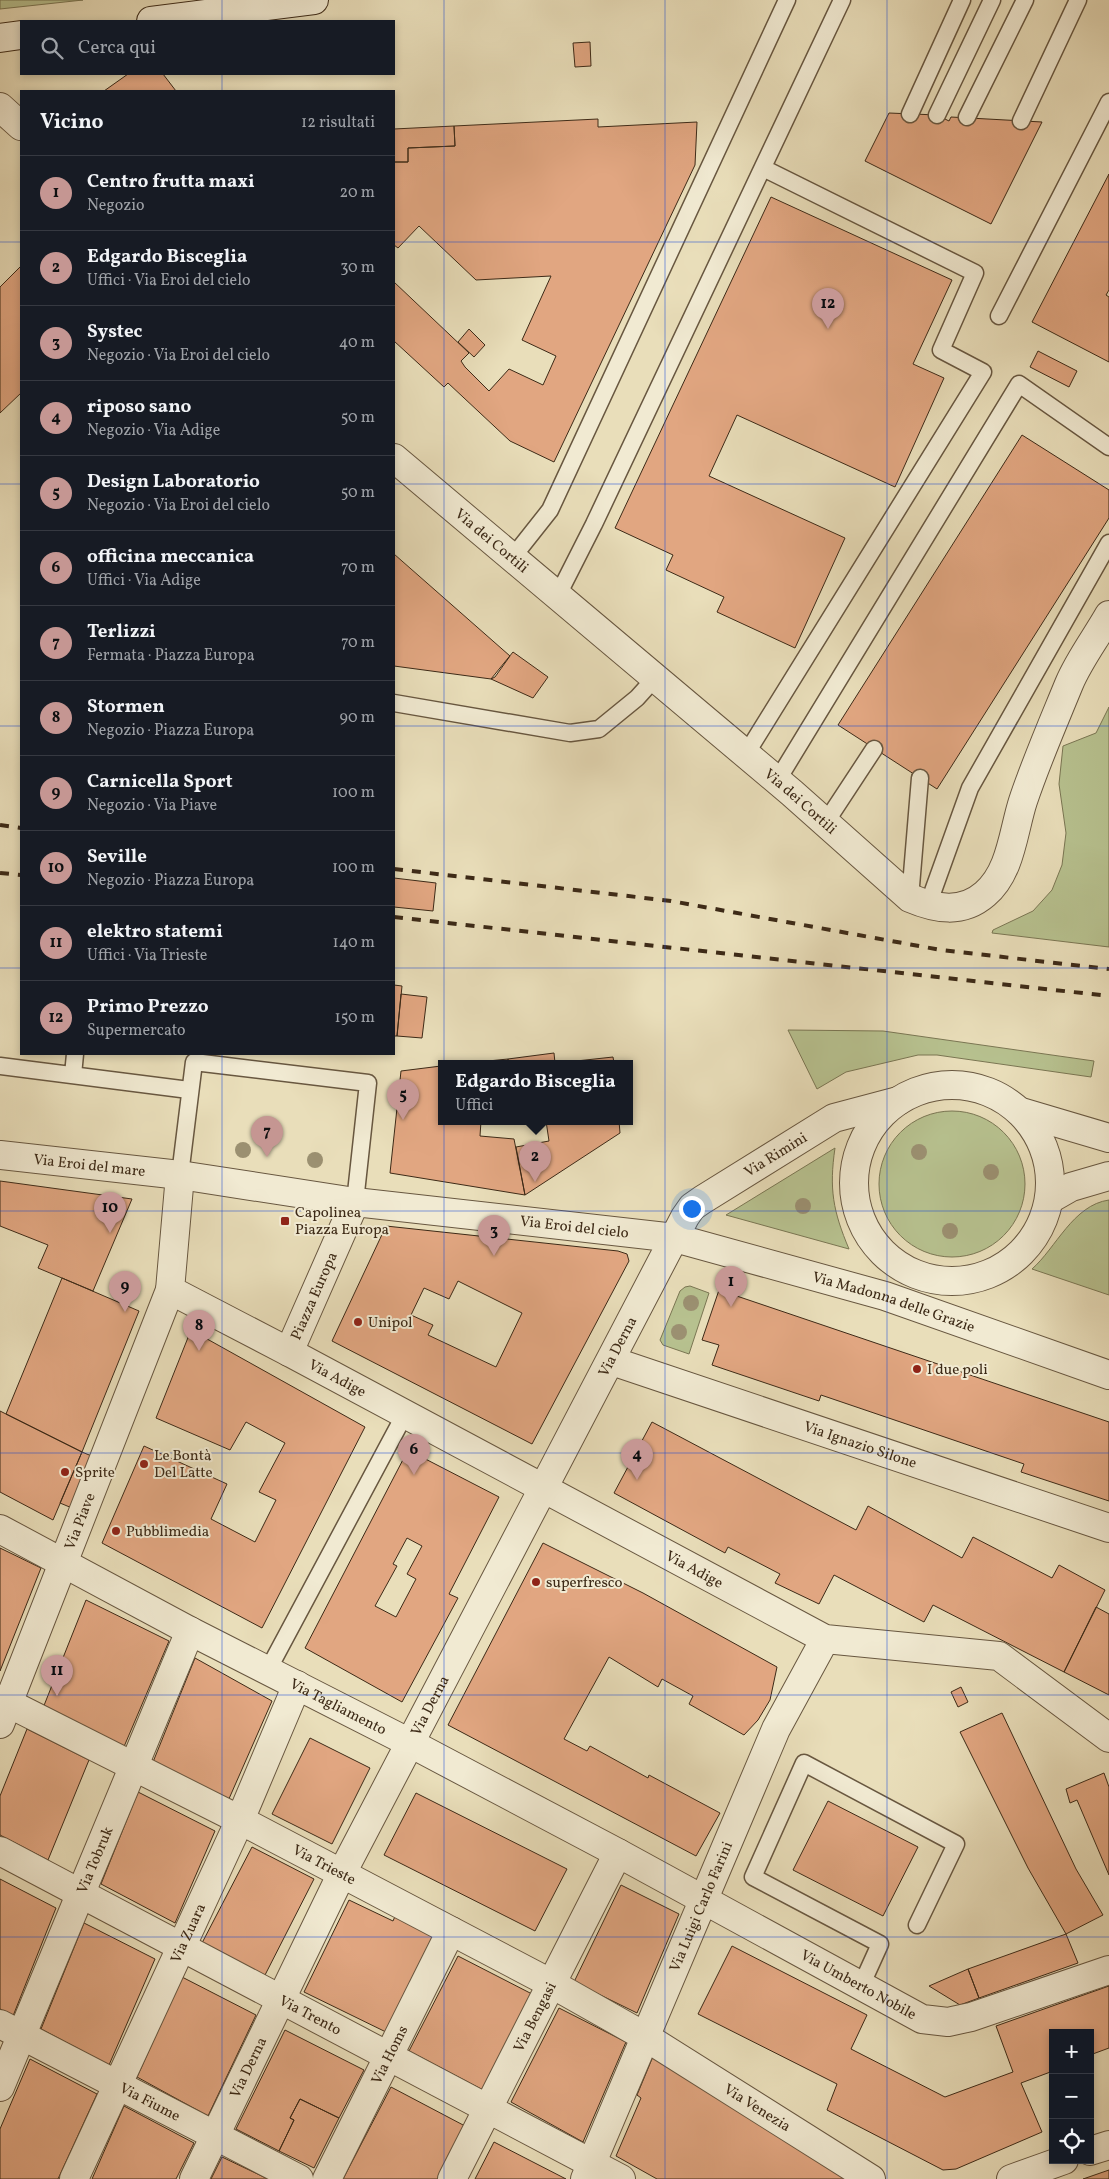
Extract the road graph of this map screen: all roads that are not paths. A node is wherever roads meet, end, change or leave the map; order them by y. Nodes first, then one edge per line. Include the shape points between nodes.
1 (314, 0) edge
2 (787, 0) edge
3 (842, 0) edge
4 (962, 0) edge
5 (992, 0) edge
6 (1025, 0) edge
7 (1078, 0) edge
8 (159, 20) edge
9 (20, 36) edge
10 (0, 38) edge
11 (1109, 102) edge
12 (0, 107) edge
13 (910, 114) dead end
14 (937, 115) dead end
15 (967, 117) dead end
16 (1021, 121) dead end
17 (20, 125) edge
18 (763, 168) junction
19 (999, 316) dead end
20 (1109, 447) edge
21 (395, 459) edge
22 (1109, 543) edge
23 (512, 558) junction
24 (558, 595) junction
25 (1109, 615) edge
26 (655, 678) junction
27 (395, 703) edge
28 (874, 749) dead end
29 (746, 754) junction
30 (920, 778) dead end
31 (777, 781) junction
32 (826, 822) junction
33 (919, 901) junction
34 (75, 1055) edge
35 (0, 1066) edge
36 (73, 1075) junction
37 (190, 1090) junction
38 (898, 1101) junction
39 (1021, 1112) junction
40 (1109, 1138) edge
41 (0, 1155) edge
42 (180, 1175) junction
43 (1109, 1176) edge
44 (1050, 1199) junction
45 (355, 1202) junction
46 (675, 1238) junction
47 (934, 1279) junction
48 (170, 1290) junction
49 (885, 1296) junction
50 (289, 1352) junction
51 (612, 1361) junction
52 (1109, 1375) edge
53 (405, 1414) junction
54 (544, 1488) junction
55 (1109, 1528) edge
56 (0, 1529) edge
57 (64, 1562) junction
58 (190, 1631) junction
59 (826, 1639) junction
60 (268, 1670) junction
61 (297, 1685) junction
62 (3, 1709) edge
63 (1109, 1738) edge
64 (410, 1743) junction
65 (134, 1766) junction
66 (240, 1820) junction
67 (0, 1851) edge
68 (618, 1853) junction
69 (342, 1873) junction
70 (82, 1894) junction
71 (703, 1899) junction
72 (917, 1925) dead end
73 (451, 1931) junction
74 (181, 1946) junction
75 (1109, 1970) edge
76 (552, 1984) junction
77 (861, 1986) junction
78 (282, 2000) junction
79 (11, 2030) edge
80 (644, 2036) junction
81 (389, 2056) junction
82 (118, 2085) junction
83 (0, 2088) edge
84 (488, 2109) junction
85 (216, 2136) junction
86 (1109, 2145) edge
87 (1094, 2150) edge
88 (1053, 2164) edge
89 (588, 2171) edge
90 (74, 2179) edge
91 (194, 2179) edge
92 (299, 2179) edge
93 (327, 2179) edge
94 (452, 2179) edge
95 (621, 2179) edge
96 (871, 2179) edge
97 (1011, 2179) edge

1 - 8 street
2 - 23 lane via 550,510
3 - 18 lane
4 - 13 lane
5 - 14 lane
6 - 15 lane
7 - 16 lane
9 - 10 street
11 - 19 lane
12 - 17 street
18 - 24 lane
18 - 29 lane via 975,273 941,350 982,372
20 - 31 lane via 1019,384
21 - 23 street, Via dei Cortili
22 - 33 lane via 970,788
23 - 24 street, Via dei Cortili
24 - 26 street, Via dei Cortili
25 - 33 street via 1070,682 1023,801 1006,862 995,882 979,899 952,909
26 - 27 lane via 637,698 599,729 570,733
26 - 29 street, Via dei Cortili
28 - 32 lane
29 - 31 street, Via dei Cortili
30 - 33 lane
31 - 32 street, Via dei Cortili
32 - 33 street, Via dei Cortili
34 - 36 lane
35 - 36 lane
36 - 37 lane
37 - 42 lane, Piazza Europa
37 - 45 lane, Piazza Europa via 194,1062 368,1083
38 - 39 street via 928,1087 961,1085 993,1093
38 - 46 street, Via Rimini via 834,1118 702,1200 688,1212
38 - 47 street via 874,1123 860,1150 854,1179 858,1210 871,1238 892,1260 904,1269
39 - 40 street
39 - 44 street via 1044,1148 1050,1173
41 - 42 street, Via Eroi del mare
42 - 45 street
42 - 48 street, Piazza Europa
43 - 44 street via 1072,1187
44 - 47 street via 1046,1215 1031,1242 1008,1264 972,1279
45 - 46 street, Via Eroi del cielo
45 - 50 street, Piazza Europa
46 - 49 street, Via Madonna delle Grazie
46 - 51 street, Via Derna
47 - 49 street
48 - 50 street, Piazza Europa
48 - 57 street, Via Piave
49 - 52 street, Via Madonna delle Grazie
50 - 53 street, Via Adige
51 - 54 street, Via Derna
51 - 55 street, Via Ignazio Silone
53 - 54 street, Via Adige
53 - 60 lane
54 - 59 street, Via Adige
54 - 64 street, Via Derna
56 - 57 street, Via Tagliamento
57 - 58 street, Via Tagliamento
57 - 62 street, Via Piave
58 - 60 street, Via Tagliamento
58 - 65 street, Via Tobruk
59 - 63 street, Via Adige via 999,1656
59 - 71 street, Via Luigi Carlo Farini via 776,1729
60 - 61 street, Via Tagliamento
61 - 64 street, Via Tagliamento
61 - 66 street, Via Zuara
62 - 65 street, Via Trieste
64 - 68 street, Via Tagliamento
64 - 69 street, Via Derna
65 - 66 street, Via Trieste
65 - 70 street, Via Tobruk
66 - 69 street, Via Trieste
66 - 74 street, Via Zuara
67 - 70 street, Via Trento
68 - 71 street, Via Tagliamento
68 - 76 street, Via Bengasi
69 - 73 street, Via Trieste
69 - 78 street, Via Derna
70 - 74 street, Via Trento
70 - 79 street, Via Tobruk
71 - 77 street, Via Umberto Nobile
71 - 80 street, Via Luigi Carlo Farini
72 - 77 lane via 956,1844 804,1763 753,1877 880,1944
73 - 76 street, Via Trieste
73 - 81 street, Via Homs
74 - 78 street, Via Trento
74 - 82 street, Via Zuara
75 - 77 street, Via Umberto Nobile via 948,2022 922,2020
76 - 80 street, Via Trieste
76 - 84 street, Via Bengasi
78 - 81 street, Via Trento
78 - 85 street, Via Derna
79 - 82 street, Via Fiume
79 - 83 street, Via Tobruk
80 - 89 street, Via Luigi Carlo Farini
80 - 96 street, Via Venezia
81 - 84 street, Via Trento
81 - 93 street, Via Homs
82 - 85 street, Via Fiume
82 - 90 street, Via Zuara
84 - 89 street, Via Trento
84 - 94 street, Via Bengasi
85 - 91 street, Via Derna
85 - 92 street, Via Fiume
86 - 87 street
88 - 97 street
89 - 95 street, Via Trento

